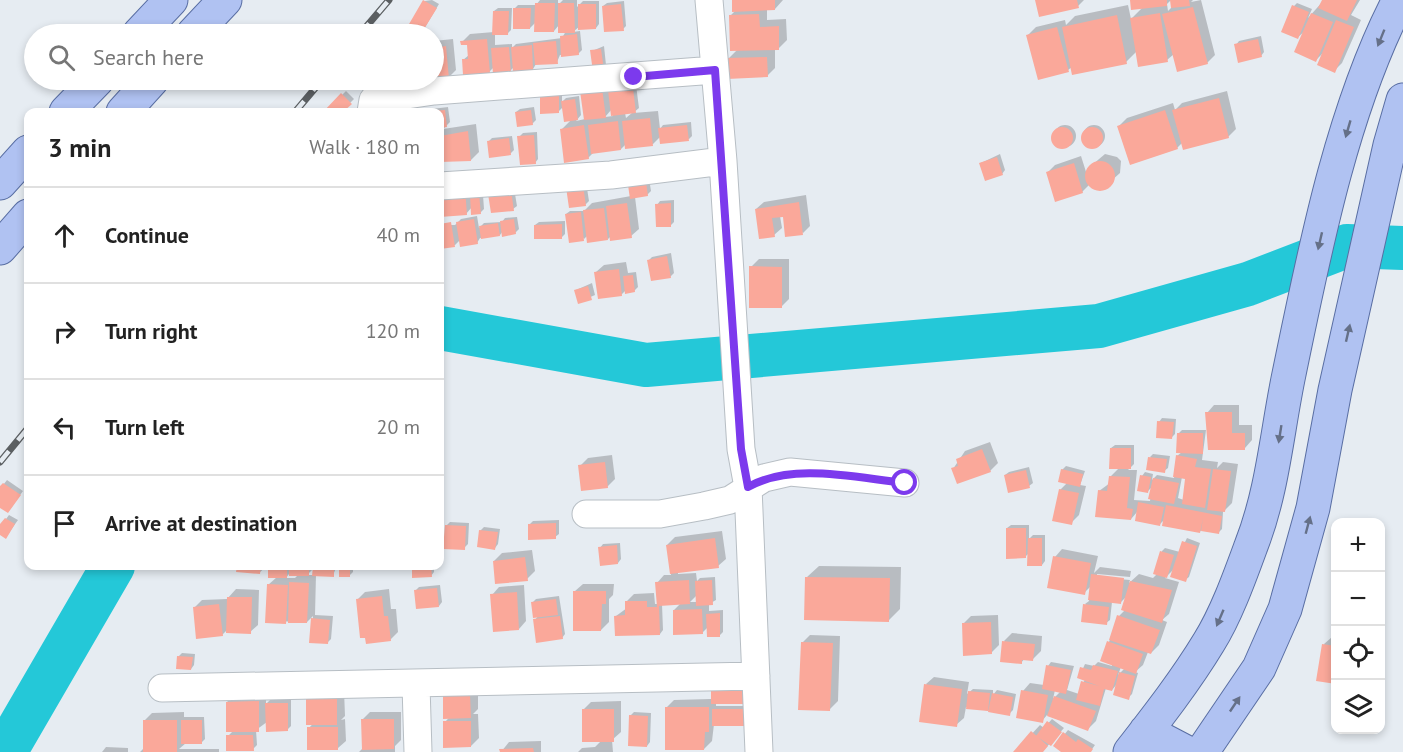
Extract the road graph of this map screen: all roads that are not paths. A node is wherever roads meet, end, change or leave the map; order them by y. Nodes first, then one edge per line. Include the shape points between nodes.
1 (171, 0) edge
2 (225, 0) edge
3 (709, 0) edge
4 (1399, 0) edge
5 (148, 24) edge
6 (202, 24) edge
7 (715, 70) junction
8 (87, 90) edge
9 (144, 90) edge
10 (1403, 100) edge
11 (70, 108) edge
12 (127, 108) edge
13 (372, 108) edge
14 (24, 156) edge
15 (723, 161) junction
16 (0, 183) edge
17 (444, 186) edge
18 (24, 221) edge
19 (0, 248) edge
20 (905, 483) dead end
21 (748, 487) junction
22 (586, 514) dead end
23 (756, 676) junction
24 (416, 685) junction
25 (162, 688) dead end
26 (1138, 741) edge
27 (418, 752) edge
28 (759, 752) edge
29 (1186, 752) edge
30 (1202, 752) edge

1 - 5 main road
2 - 6 main road
3 - 7 street
4 -> 26 main road via 1365,76 1333,184 1289,376 1276,460 1252,545 1211,639
7 - 13 street via 434,91 373,100
7 - 15 street
8 - 11 main road
9 - 12 main road
30 -> 10 main road via 1259,668 1285,609 1313,508 1335,390
14 - 16 main road
15 - 17 street via 611,175
15 - 21 street via 741,449
18 - 19 main road
20 - 21 street via 790,472 764,478
21 - 22 street via 730,500 660,514
21 - 23 street
23 - 24 street
23 - 28 street
24 - 25 street
24 - 27 street
26 - 29 main road

